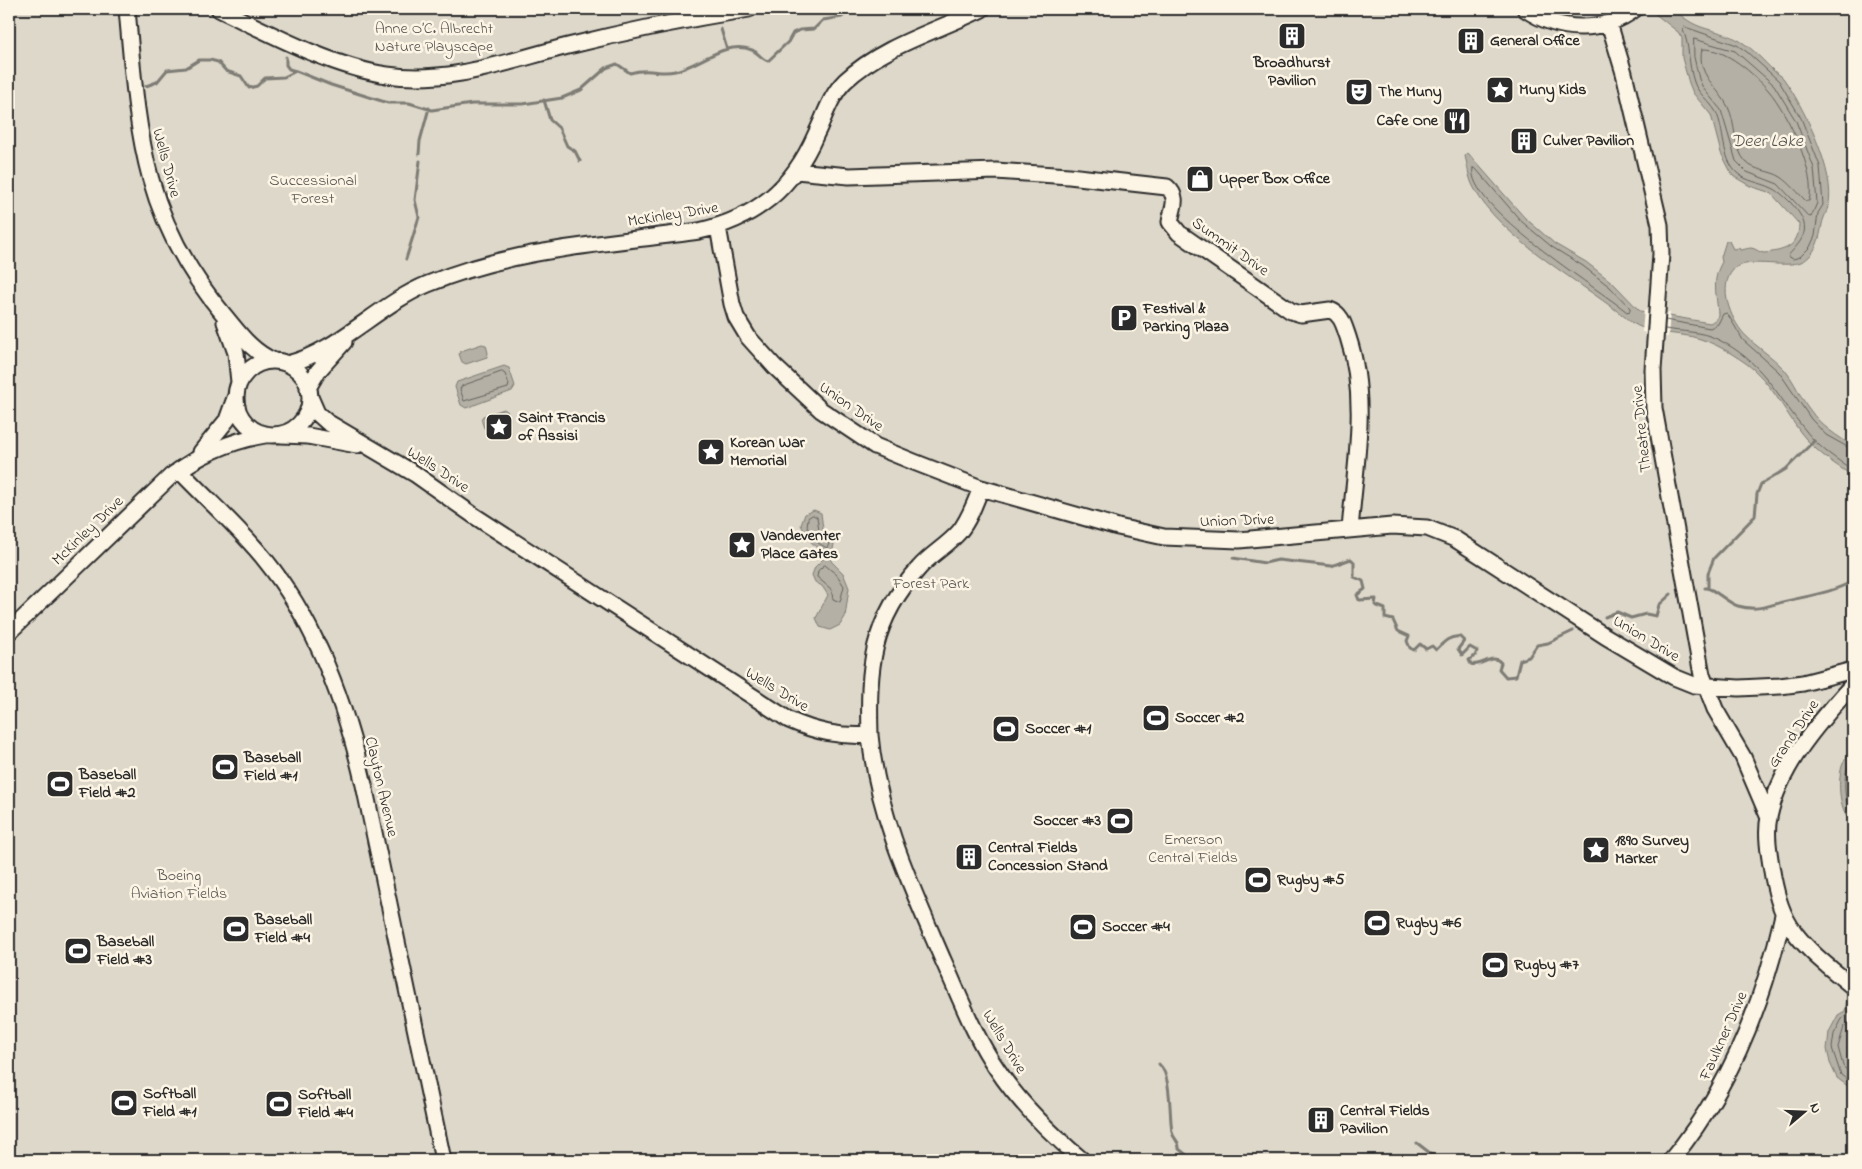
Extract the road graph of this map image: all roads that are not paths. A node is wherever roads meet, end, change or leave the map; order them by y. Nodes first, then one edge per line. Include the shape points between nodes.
1 (127, 9) edge
2 (219, 9) edge
3 (750, 9) edge
4 (1525, 9) edge
5 (1635, 9) edge
6 (976, 10) edge
7 (1609, 23) junction
8 (796, 170) junction
9 (718, 227) junction
10 (220, 309) junction
11 (357, 327) junction
12 (281, 362) junction
13 (237, 390) junction
14 (309, 393) junction
15 (270, 435) junction
16 (368, 448) junction
17 (196, 458) junction
18 (179, 470) junction
19 (981, 488) junction
20 (1350, 530) junction
21 (9, 632) edge
22 (1853, 670) edge
23 (1853, 684) edge
24 (1705, 687) junction
25 (870, 735) junction
26 (1769, 818) junction
27 (1783, 915) junction
28 (1853, 987) edge
29 (443, 1160) edge
30 (1082, 1160) edge
31 (1671, 1160) edge

1 - 10 street, Wells Drive via 136,112 151,181 180,253
2 - 3 street via 348,65 421,78 473,72 659,25
4 - 7 street via 1549,22 1565,26 1590,27
5 - 7 street
6 - 8 street, McKinley Drive via 896,48 844,82 829,103 813,142
7 - 24 street, Theatre Drive via 1660,226 1653,389 1656,430
8 - 9 street, McKinley Drive via 762,206
8 - 20 street, Summit Drive via 850,176 996,170 1167,187 1175,201 1170,222 1179,233 1291,311 1301,314 1330,310 1340,318 1354,356 1360,400
9 - 11 street, McKinley Drive via 529,253 481,264 411,292
9 - 19 street, Union Drive via 727,285 736,317 755,345 798,391 849,431 875,446
10 - 12 street, Wells Drive via 250,346
10 - 13 street, Wells Drive via 234,346
11 - 12 street, McKinley Drive via 314,355
11 - 14 street, McKinley Drive via 318,371
12 - 13 street via 264,361 252,366
12 - 14 street via 297,370
13 - 15 street via 237,409 242,420 251,428
13 - 17 street, McKinley Drive via 221,429
14 - 15 street via 308,411 300,423 290,431
14 - 16 street, Wells Drive via 322,419
15 - 16 street, Wells Drive via 321,438
15 - 17 street, McKinley Drive via 231,442
16 - 25 street, Wells Drive via 415,474 789,720 824,734
17 - 18 street, McKinley Drive
18 - 21 street, McKinley Drive
18 - 29 street, Clayton Avenue via 234,524 279,577 304,620 339,697 364,785
19 - 20 street, Union Drive via 1164,537 1239,540
19 - 25 street via 959,532 920,567 887,612 872,656
20 - 24 street, Union Drive via 1410,526 1440,532 1471,548 1674,677
22 - 24 street, Union Drive via 1780,686
23 - 26 street, Grand Drive via 1796,756 1778,790
24 - 26 street, Theatre Drive via 1743,757
25 - 30 street, Wells Drive via 876,776 897,846 977,1035 1011,1089 1047,1129
26 - 27 street, Grand Drive via 1772,869
27 - 28 street, Grand Drive via 1805,945
27 - 31 street, Faulkner Drive via 1760,1000 1740,1048 1714,1098

